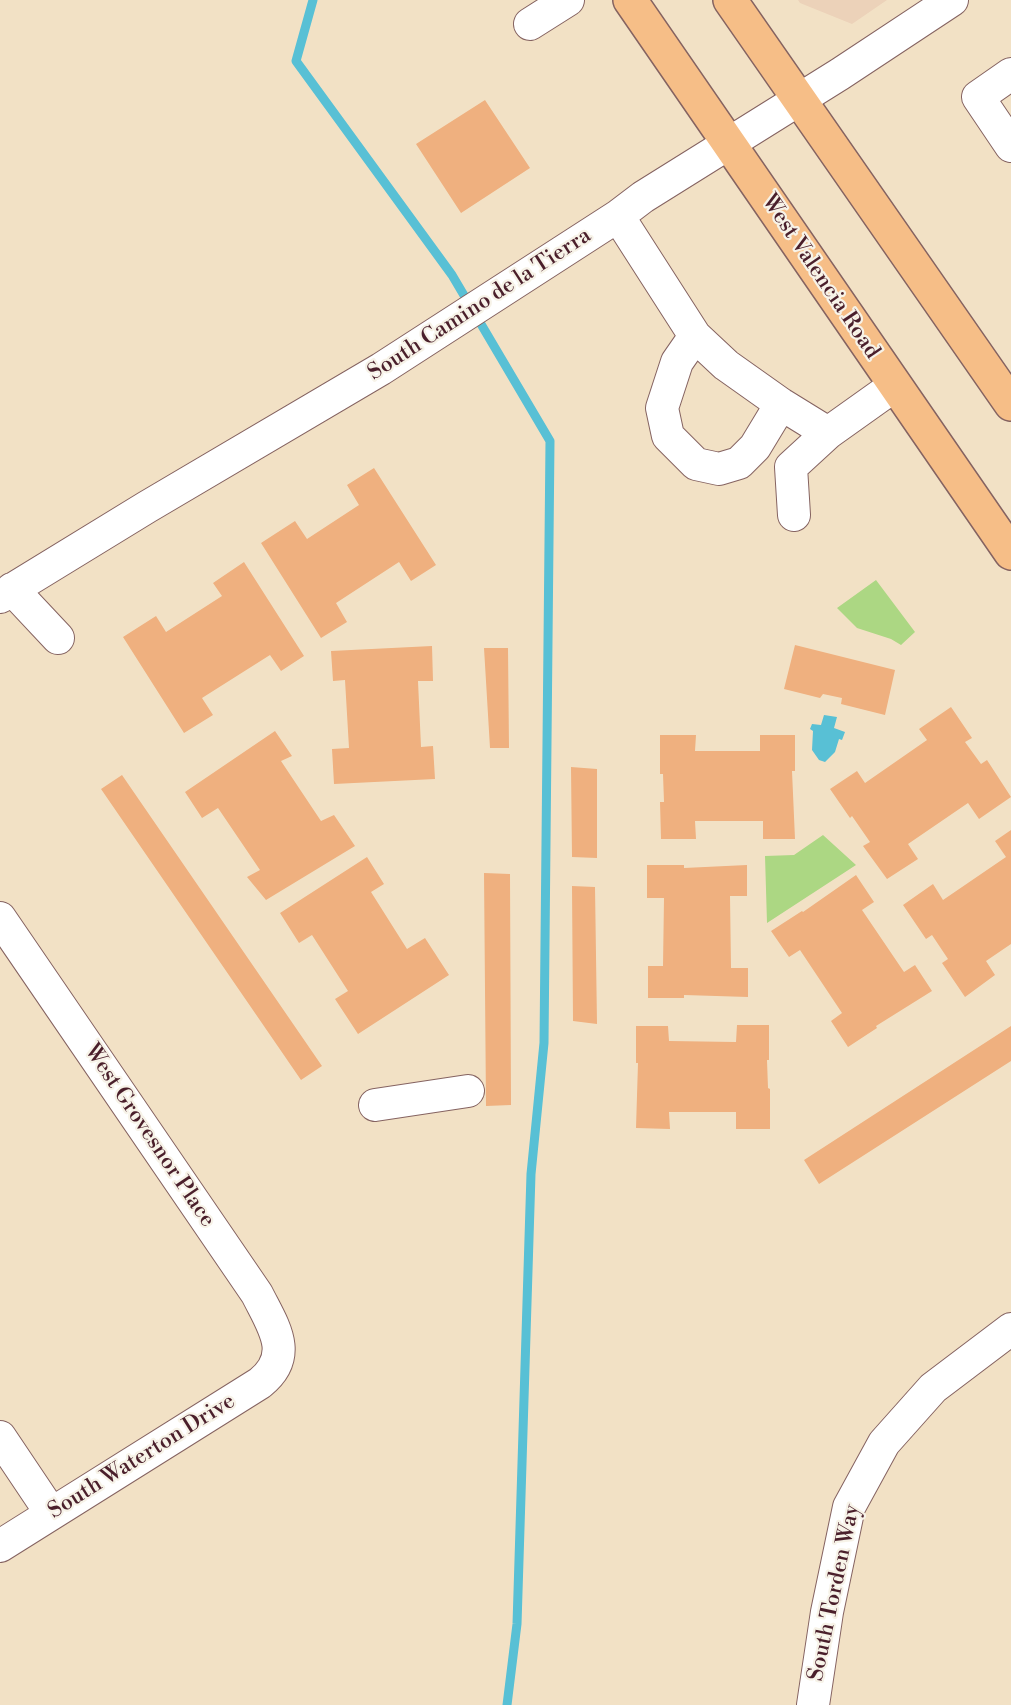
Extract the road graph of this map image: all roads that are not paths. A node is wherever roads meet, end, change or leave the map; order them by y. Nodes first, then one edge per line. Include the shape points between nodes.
1 (568, 0) edge
2 (630, 0) edge
3 (730, 0) edge
4 (952, 0) edge
5 (530, 24) dead end
6 (1011, 74) edge
7 (799, 100) junction
8 (729, 145) junction
9 (1011, 146) edge
10 (618, 216) junction
11 (695, 336) junction
12 (894, 386) junction
13 (781, 404) junction
14 (1011, 404) edge
15 (828, 433) junction
16 (794, 515) dead end
17 (1011, 553) edge
18 (6, 593) edge
19 (58, 638) dead end
20 (0, 918) edge
21 (468, 1092) dead end
22 (375, 1105) dead end
23 (1011, 1329) edge
24 (278, 1362) joint
25 (0, 1437) edge
26 (51, 1513) junction
27 (0, 1546) edge
28 (813, 1705) edge

1 - 5 street
2 - 8 main road, West Valencia Road
3 - 7 main road
4 - 7 street, South Camino de la Tierra
6 - 9 street via 978,97
7 - 8 street, South Camino de la Tierra
7 - 14 main road
8 - 10 street, South Camino de la Tierra
8 - 12 main road, West Valencia Road
10 - 11 street
10 - 18 street, South Camino de la Tierra via 381,369
11 - 13 street via 726,365
11 - 13 street via 677,362 662,408 668,436 696,464 719,469 739,463 755,447
12 - 15 street
12 - 17 main road, West Valencia Road
13 - 15 street
15 - 16 street via 791,467
18 - 19 street
20 - 24 street, West Grovesnor Place via 257,1294 280,1344
21 - 22 street
23 - 28 street, South Torden Way via 933,1388 884,1443 849,1507
24 - 26 street, South Waterton Drive via 260,1383
25 - 26 street
26 - 27 street, South Waterton Drive

